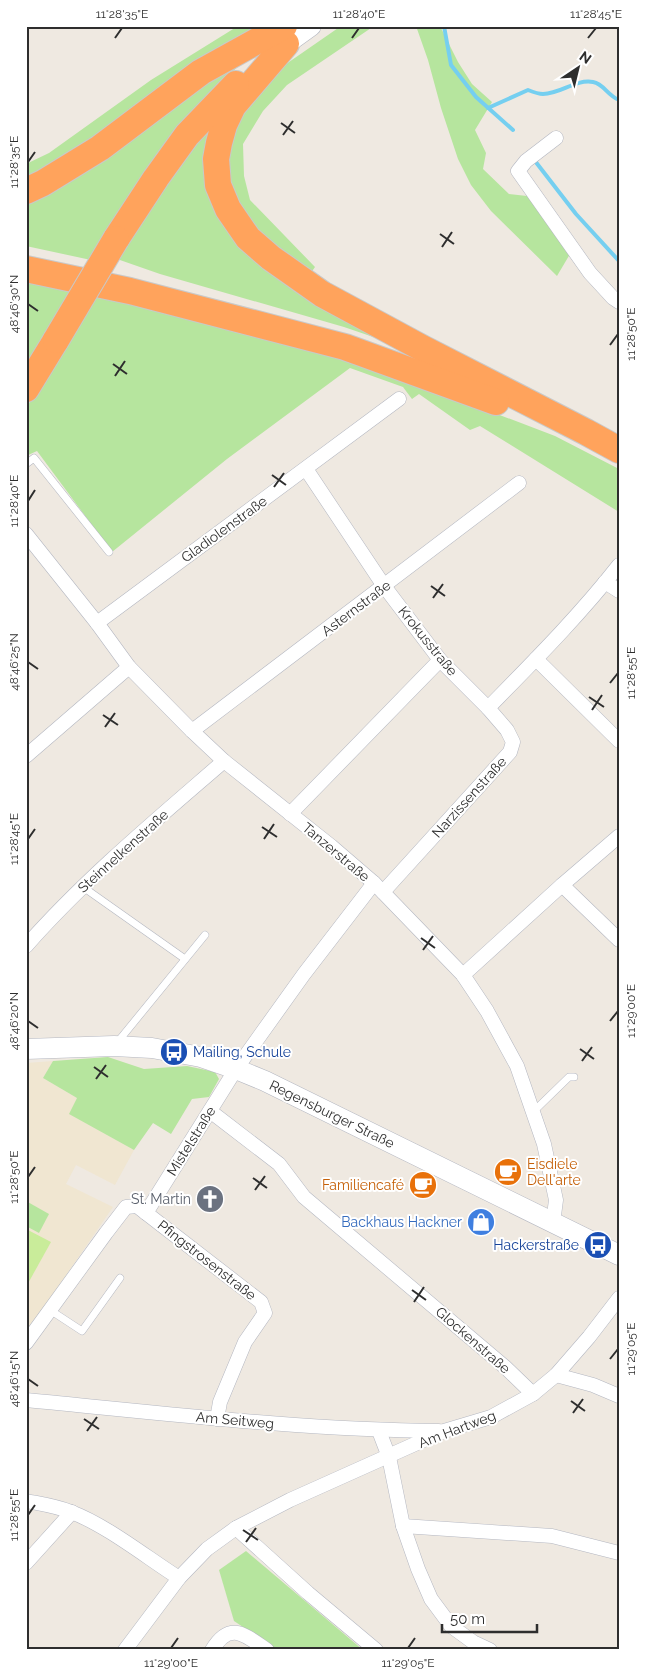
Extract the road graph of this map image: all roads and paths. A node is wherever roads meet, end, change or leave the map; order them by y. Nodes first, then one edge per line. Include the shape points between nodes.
1 (311, 26) edge
2 (285, 35) edge
3 (556, 138) dead end
4 (26, 191) edge
5 (26, 255) edge
6 (26, 269) edge
7 (619, 302) edge
8 (26, 389) edge
9 (399, 399) dead end
10 (528, 402) junction
11 (619, 452) edge
12 (26, 464) edge
13 (306, 469) junction
14 (519, 483) dead end
15 (26, 534) edge
16 (31, 551) edge
17 (108, 552) dead end
18 (619, 566) edge
19 (605, 582) junction
20 (384, 586) junction
21 (619, 590) edge
22 (97, 623) junction
23 (536, 659) junction
24 (440, 660) junction
25 (129, 667) junction
26 (488, 708) junction
27 (192, 731) junction
28 (619, 740) edge
29 (26, 756) edge
30 (224, 761) junction
31 (290, 814) junction
32 (619, 836) edge
33 (562, 885) junction
34 (83, 887) junction
35 (378, 888) junction
36 (205, 935) dead end
37 (619, 940) edge
38 (26, 946) edge
39 (185, 959) junction
40 (463, 975) junction
41 (114, 1046) junction
42 (26, 1049) edge
43 (236, 1069) junction
44 (574, 1077) dead end
45 (210, 1111) junction
46 (533, 1112) junction
47 (146, 1213) junction
48 (553, 1223) junction
49 (619, 1255) edge
50 (120, 1278) dead end
51 (619, 1298) edge
52 (50, 1310) junction
53 (26, 1343) edge
54 (556, 1375) junction
55 (533, 1394) junction
56 (619, 1396) edge
57 (26, 1400) edge
58 (217, 1418) junction
59 (379, 1431) junction
60 (444, 1431) junction
61 (389, 1456) junction
62 (26, 1500) edge
63 (72, 1512) junction
64 (403, 1526) junction
65 (236, 1528) junction
66 (619, 1553) edge
67 (26, 1563) edge
68 (178, 1578) junction
69 (125, 1650) edge
70 (212, 1650) edge
71 (267, 1650) edge
72 (376, 1650) edge
73 (490, 1650) edge

1 - 2 street
2 - 4 highway via 200,72 100,148
2 - 8 highway, bridge via 187,135 116,239
2 - 10 highway via 233,106 224,125 216,159 218,185 234,218 248,238 271,258 322,294
3 - 7 street via 518,171 590,273
5 - 10 highway via 271,312 434,365
6 - 11 highway via 139,293 345,347 521,411
9 - 13 street, Gladiolenstraße
10 - 11 highway
12 - 17 lane via 34,458
13 - 20 street, Krokusstraße
13 - 22 street, Gladiolenstraße
14 - 20 street, Asternstraße
15 - 16 street, Tanzerstraße
16 - 22 street, Tanzerstraße
18 - 19 street
19 - 21 street
19 - 23 street
20 - 24 street, Krokusstraße
20 - 27 street, Asternstraße
22 - 25 street, Tanzerstraße
23 - 26 street
23 - 28 street
24 - 26 street, Krokusstraße
24 - 31 street
25 - 27 street, Tanzerstraße
25 - 29 street
26 - 35 street, Narzissenstraße via 507,730 513,742 510,752
27 - 30 street, Tanzerstraße
30 - 31 street, Tanzerstraße
30 - 34 street, Steinnelkenstraße
31 - 35 street, Tanzerstraße
32 - 33 street
33 - 37 street
33 - 40 street
34 - 38 street, Steinnelkenstraße
34 - 39 lane
35 - 40 street, Tanzerstraße
35 - 43 street, Narzissenstraße via 304,974
36 - 39 lane
39 - 41 lane
40 - 46 street, Tanzerstraße via 505,1042
41 - 42 street, Regensburger Straße
41 - 43 street, Regensburger Straße via 152,1048 201,1057
43 - 45 street, Mistelstraße
43 - 48 street, Regensburger Straße
44 - 46 lane via 569,1077
45 - 47 street, Mistelstraße
45 - 55 street, Glockenstraße via 279,1164 304,1198
46 - 48 street, Tanzerstraße via 544,1144 556,1200
47 - 52 street via 136,1206 126,1207
47 - 58 street, Pfingstrosenstraße via 261,1302 265,1313 245,1342 220,1402
48 - 49 street, Regensburger Straße
50 - 52 lane via 82,1331
51 - 54 street, Am Hartweg
52 - 53 street
54 - 55 street, Am Hartweg
54 - 56 street
55 - 60 street, Am Hartweg via 491,1417
57 - 58 street, Am Seitweg
58 - 59 street, Am Seitweg
59 - 60 street, Am Seitweg
59 - 61 street
60 - 61 street, Am Hartweg
61 - 64 street
61 - 65 street, Am Hartweg
62 - 63 street
63 - 67 street
63 - 68 street via 106,1530
64 - 66 street via 552,1536
64 - 73 street via 431,1599 451,1626 472,1642
65 - 68 street, Am Hartweg via 207,1549
65 - 72 street
68 - 69 street, Am Hartweg
70 - 71 street via 219,1638 230,1632 242,1633

